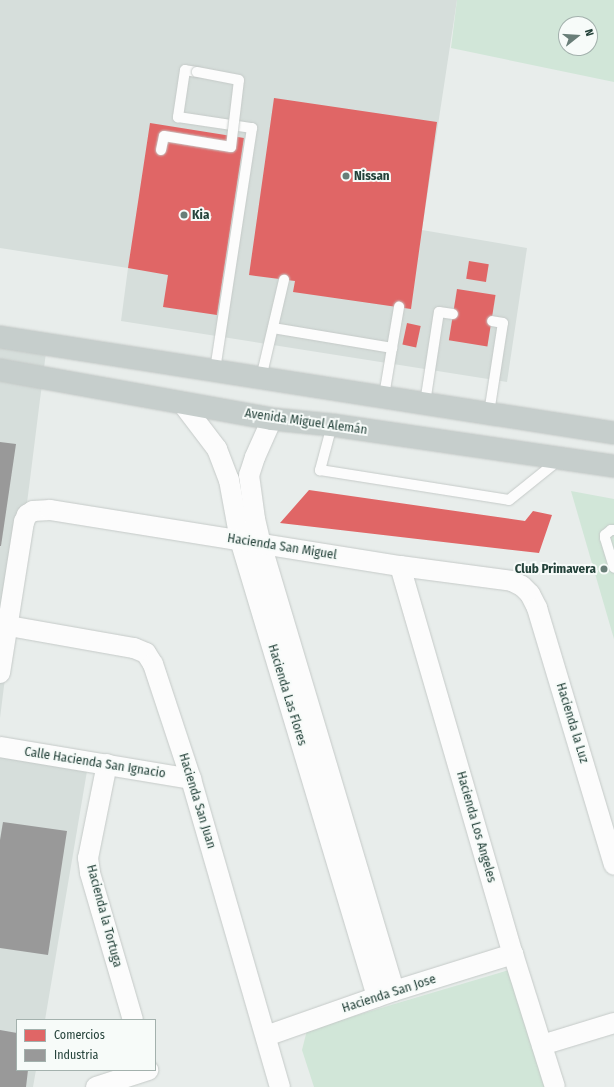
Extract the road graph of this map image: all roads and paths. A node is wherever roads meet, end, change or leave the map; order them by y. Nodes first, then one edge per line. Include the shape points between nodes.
1 (161, 150) dead end
2 (284, 280) dead end
3 (399, 307) dead end
4 (454, 314) dead end
5 (492, 321) dead end
6 (273, 328) junction
7 (0, 337) edge
8 (392, 348) junction
9 (0, 370) edge
10 (215, 371) junction
11 (261, 378) junction
12 (384, 396) junction
13 (182, 403) junction
14 (425, 403) junction
15 (489, 413) junction
16 (272, 419) junction
17 (332, 425) junction
18 (614, 433) edge
19 (562, 458) junction
20 (614, 466) edge
21 (614, 530) edge
22 (240, 540) junction
23 (261, 544) junction
24 (400, 566) junction
25 (614, 568) edge
26 (522, 586) joint
27 (9, 626) junction
28 (0, 673) edge
29 (0, 747) edge
30 (107, 764) junction
31 (190, 779) junction
32 (614, 864) edge
33 (513, 954) junction
34 (385, 994) junction
35 (133, 1019) edge
36 (614, 1023) edge
37 (266, 1036) junction
38 (542, 1045) junction
39 (145, 1071) edge
40 (148, 1071) edge
41 (96, 1087) edge
42 (153, 1087) edge
43 (280, 1087) edge
44 (555, 1087) edge

1 - 10 lane, bridge via 164,136 231,147 239,80 185,70 178,117 252,128
2 - 6 lane
3 - 8 lane
4 - 14 lane via 439,312
5 - 15 lane via 503,323
6 - 8 lane
6 - 11 lane
7 - 10 highway
8 - 12 lane
9 - 13 highway, Avenida Miguel Alemán
10 - 11 highway
11 - 12 highway
12 - 14 highway
13 - 16 highway, Avenida Miguel Alemán
13 - 22 street, Hacienda Las Flores via 217,449 230,480
14 - 15 highway
15 - 18 highway
16 - 17 highway, Avenida Miguel Alemán
16 - 23 street, Hacienda Las Flores via 249,475
17 - 19 highway, Avenida Miguel Alemán
17 - 19 lane via 320,470 510,500
19 - 20 highway, Avenida Miguel Alemán
21 - 25 lane via 605,534 605,538
22 - 23 street, Hacienda San Miguel
22 - 27 street, Hacienda San Miguel via 41,509 33,511 27,515 24,522
22 - 34 street, Hacienda Las Flores
23 - 24 street, Hacienda San Miguel
23 - 34 street, Hacienda Las Flores
24 - 26 street, Hacienda San Miguel via 512,581
24 - 33 street, Hacienda Los Angeles
26 - 32 street, Hacienda la Luz via 530,594 537,608
27 - 28 street
27 - 31 street, Hacienda San Juan via 134,648 146,653 153,664
29 - 30 street, Calle Hacienda San Ignacio
30 - 31 street, Calle Hacienda San Ignacio
30 - 35 street, Hacienda la Tortuga via 88,858 90,873
31 - 37 street, Hacienda San Juan
33 - 34 street, Hacienda San Jose
33 - 38 street, Hacienda Los Angeles
34 - 37 street, Hacienda San Jose
36 - 38 street
37 - 43 street, Hacienda San Juan
38 - 44 street, Hacienda Los Angeles
39 - 41 street
40 - 42 street

